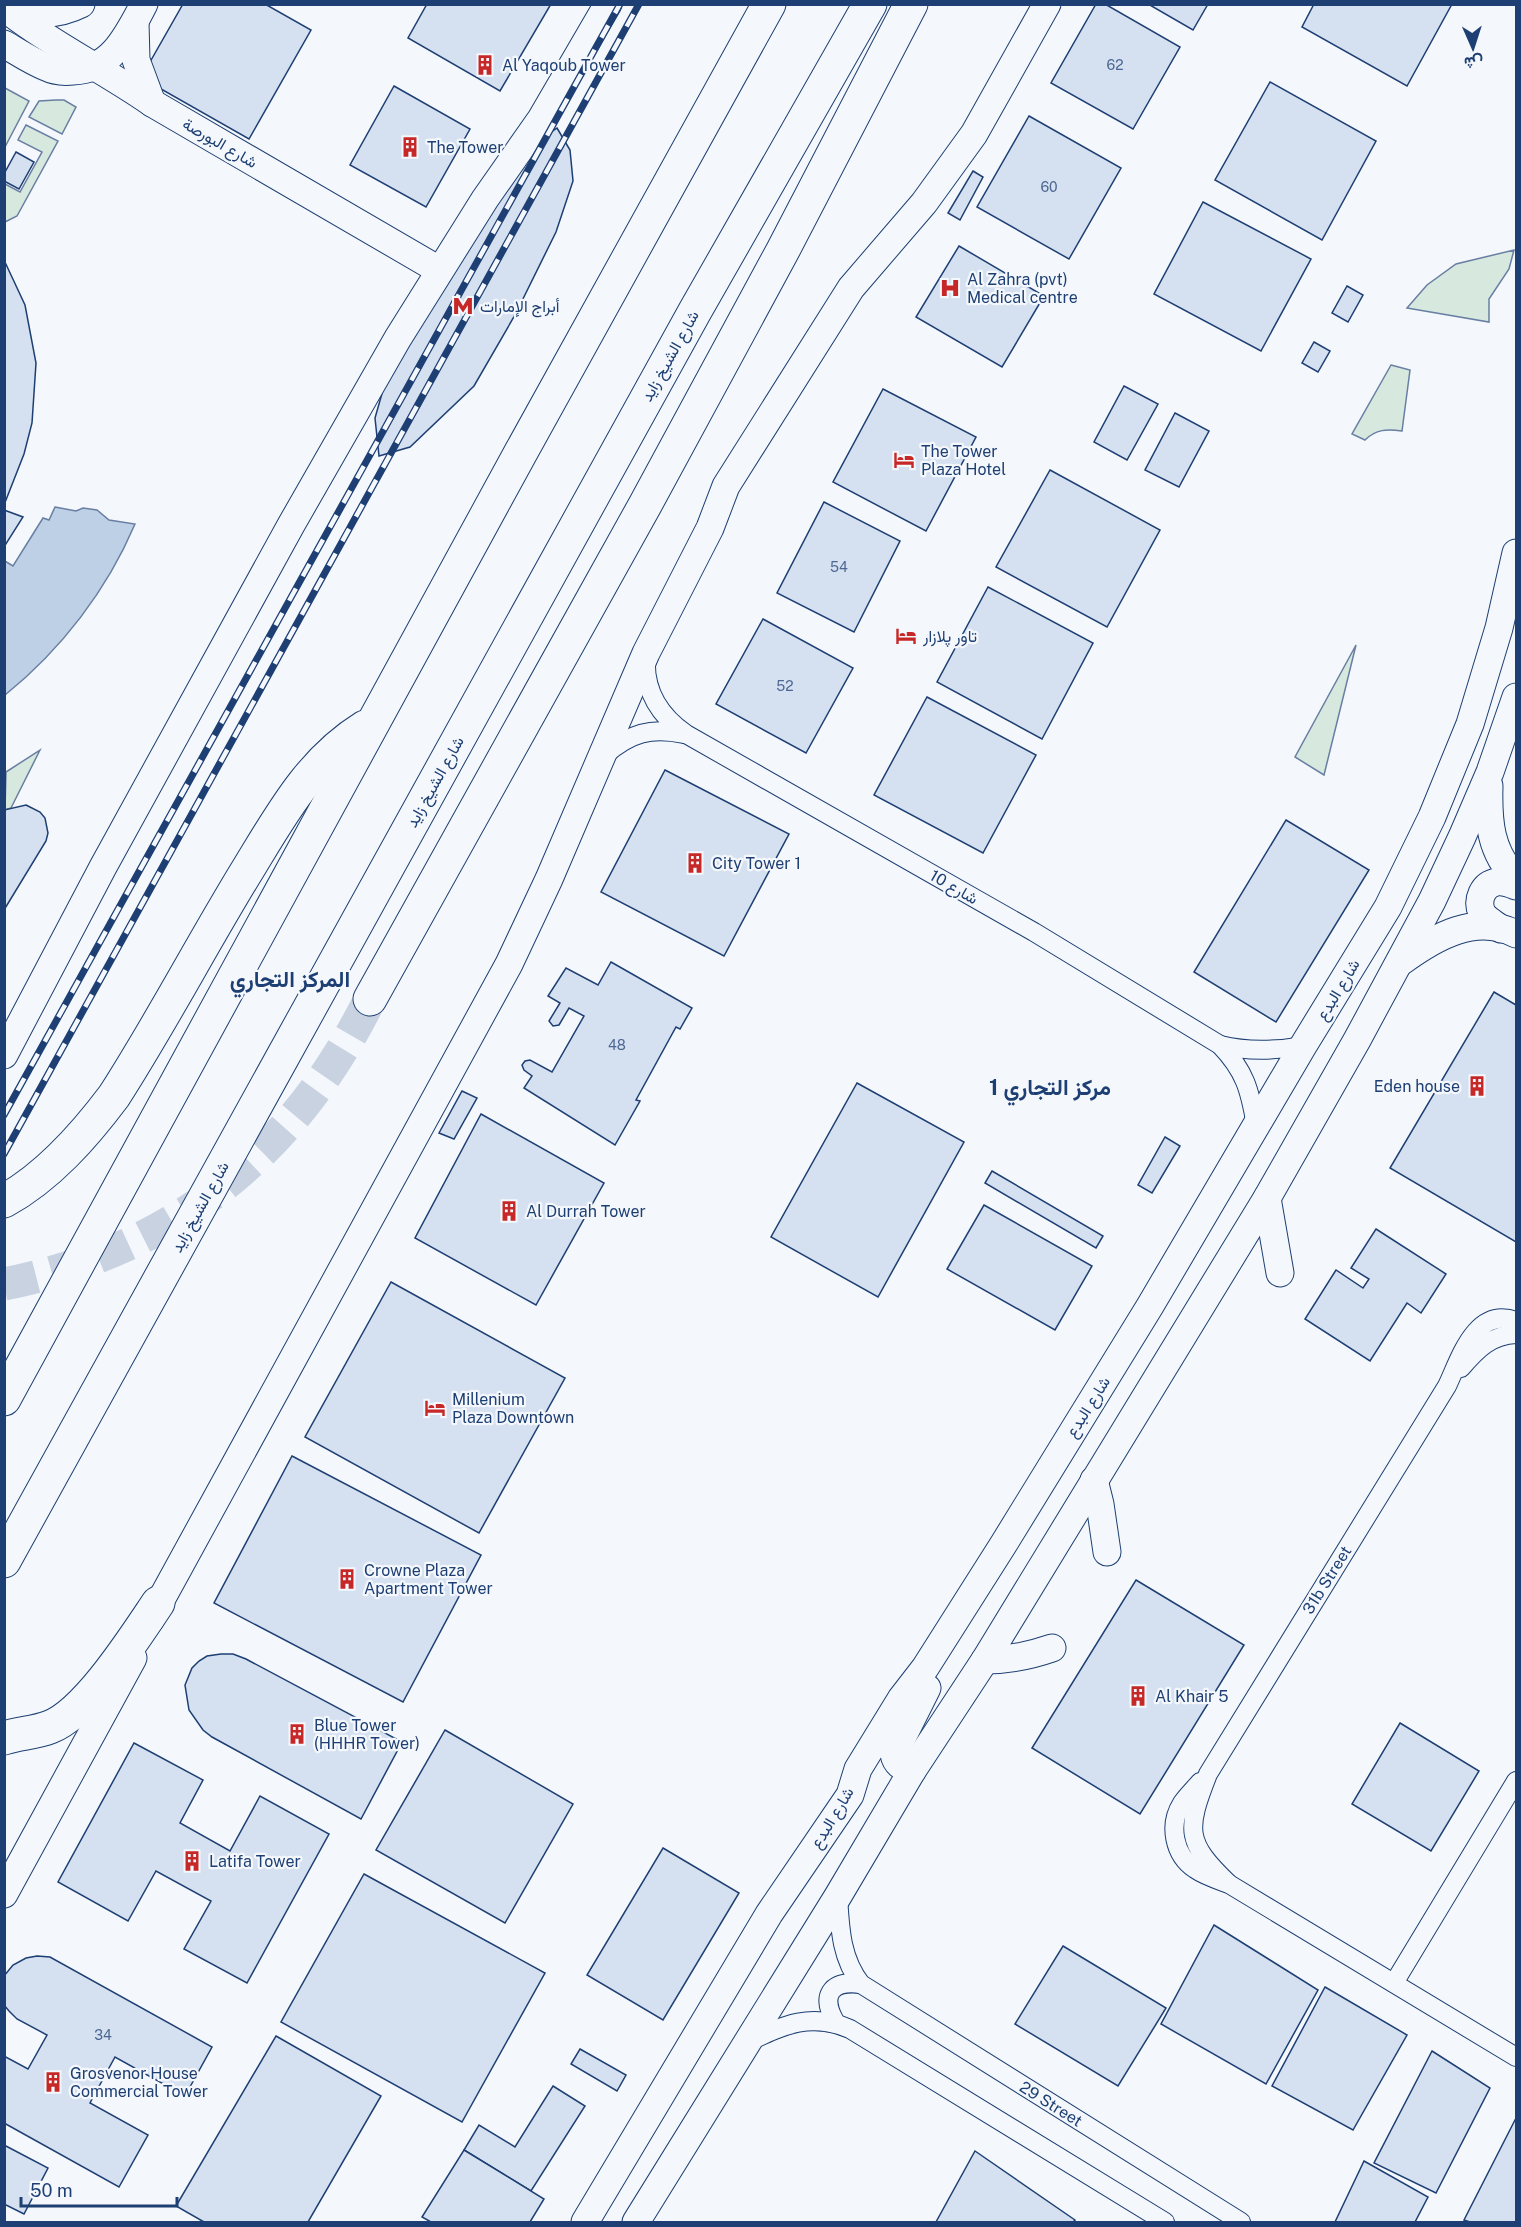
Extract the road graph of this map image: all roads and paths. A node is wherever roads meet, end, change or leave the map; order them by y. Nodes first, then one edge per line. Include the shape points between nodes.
1 (81, 4) edge
2 (608, 4) edge
3 (769, 4) edge
4 (870, 4) edge
5 (911, 4) edge
6 (1047, 4) edge
7 (5, 8) edge
8 (139, 13) edge
9 (4, 45) edge
10 (96, 67) junction
11 (152, 104) junction
12 (439, 270) junction
13 (1516, 553) edge
14 (646, 653) junction
15 (1516, 697) edge
16 (374, 721) junction
17 (686, 734) junction
18 (598, 760) junction
19 (1490, 772) junction
20 (1516, 878) edge
21 (1516, 886) edge
22 (1509, 932) edge
23 (1399, 963) junction
24 (370, 999) tunnel mouth
25 (1220, 1045) junction
26 (1303, 1046) junction
27 (4, 1055) edge
28 (1256, 1126) junction
29 (1267, 1198) junction
30 (4, 1201) edge
31 (1280, 1273) dead end
32 (1516, 1321) edge
33 (1516, 1335) edge
34 (1447, 1386) junction
35 (4, 1398) edge
36 (1094, 1480) junction
37 (1107, 1552) dead end
38 (4, 1561) edge
39 (158, 1603) junction
40 (1052, 1648) dead end
41 (985, 1660) junction
42 (925, 1668) junction
43 (4, 1737) edge
44 (912, 1771) junction
45 (1516, 1781) edge
46 (4, 1894) edge
47 (838, 1896) junction
48 (1394, 1983) junction
49 (861, 1984) junction
50 (836, 2023) junction
51 (747, 2043) junction
52 (1516, 2057) edge
53 (585, 2223) edge
54 (636, 2223) edge
55 (1165, 2223) edge
56 (1241, 2223) edge

1 - 7 street via 51,14
2 - 12 street via 541,119
3 - 16 highway
4 - 38 highway, شارع الشيخ زايد via 695,311
5 - 24 highway via 782,252
6 - 14 street via 974,134 924,203 851,288 726,486 710,528
7 - 10 street, شارع البورصة via 44,37
8 - 10 street via 127,37
8 - 11 street via 136,60
9 - 10 street via 46,68 76,71
10 - 11 street, شارع البورصة
11 - 12 street, شارع البورصة
12 - 27 street via 291,525
13 - 26 street, شارع البدع via 1499,628 1470,724 1432,817 1388,907
14 - 17 street, شارع 10 via 651,693 665,716
14 - 18 street
15 - 19 street
16 - 30 highway via 328,755 292,798 98,1118 58,1160
16 - 35 highway
17 - 18 street, شارع 10 via 659,731 631,736
17 - 25 street, شارع 10 via 1034,932
18 - 39 street via 540,898 494,992
19 - 20 street via 1488,807 1493,840 1499,856
19 - 23 street
21 - 22 street via 1497,882 1486,888 1480,899 1482,912
22 - 23 street via 1474,927 1442,935
23 - 29 street
25 - 26 street, شارع 10 via 1260,1051
25 - 28 street, شارع 10 via 1247,1083
26 - 28 street, شارع البدع
28 - 42 street, شارع البدع via 1150,1306
29 - 31 street
29 - 36 street
32 - 34 street, 31b Street via 1494,1321 1477,1329
33 - 34 street, 31b Street via 1487,1342
34 - 48 street, 31b Street via 1208,1774 1182,1803 1175,1822 1179,1852 1193,1868 1229,1884
36 - 37 street
36 - 41 street
39 - 43 highway via 76,1711 50,1727
39 - 46 street via 123,1677
40 - 41 street via 1008,1660
41 - 44 street
42 - 44 street via 930,1683 894,1755 895,1761
42 - 53 street, شارع البدع via 870,1749 858,1769 850,1795 769,1914
44 - 47 street
45 - 48 street
47 - 49 street, 29 Street via 840,1938 850,1970
47 - 51 street
48 - 52 street, 31b Street
49 - 50 street via 834,1987 828,2005
49 - 56 street, 29 Street
50 - 51 street via 819,2020 786,2025
50 - 55 street
51 - 54 street

